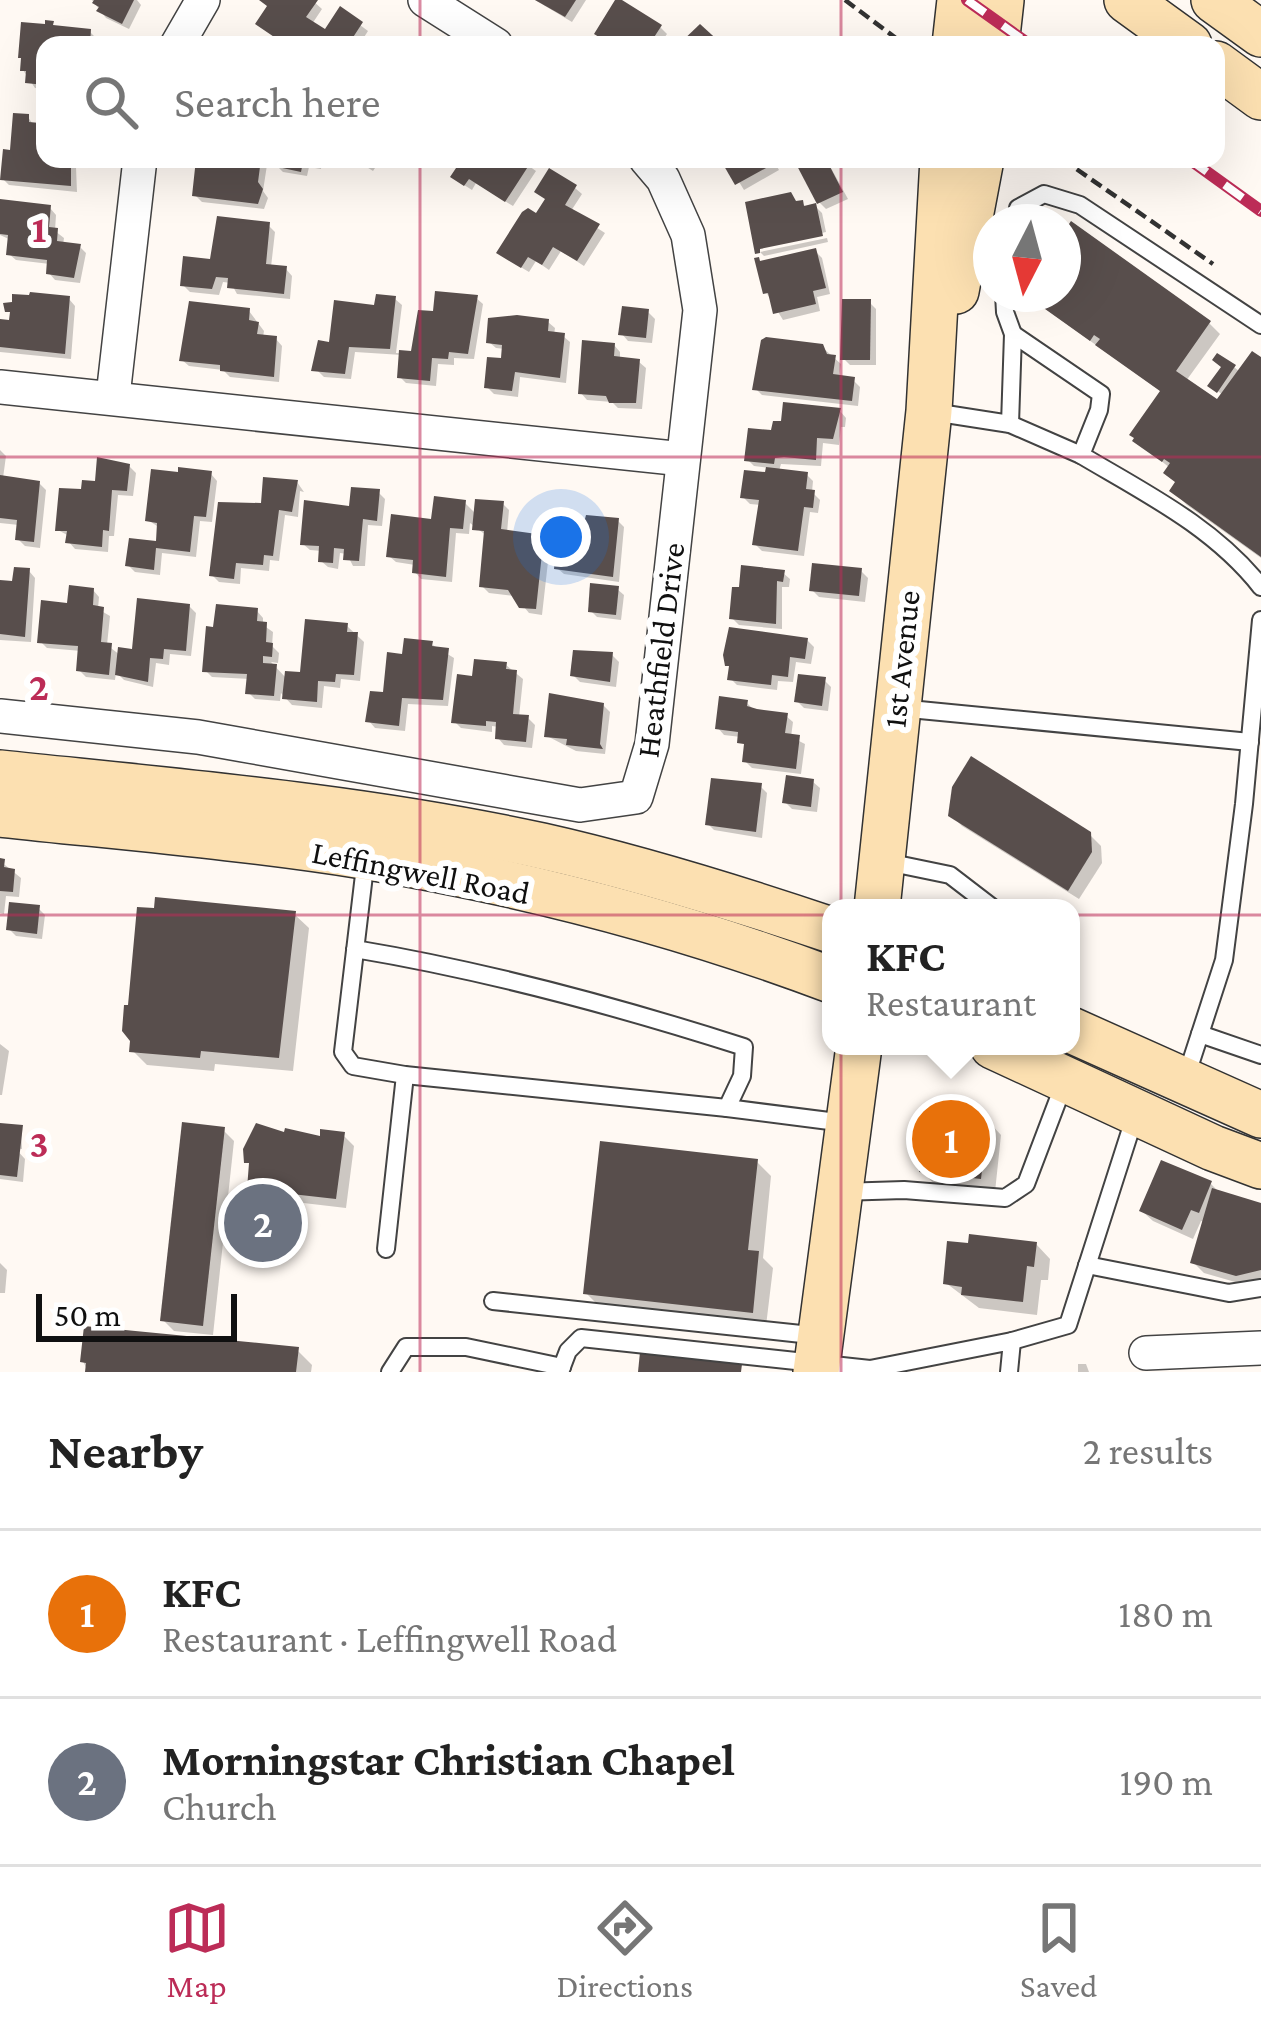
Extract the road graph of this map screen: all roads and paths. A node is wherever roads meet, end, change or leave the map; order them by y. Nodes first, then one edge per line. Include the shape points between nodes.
1 (203, 0) edge
2 (424, 0) edge
3 (844, 0) edge
4 (960, 0) edge
5 (1001, 0) edge
6 (1127, 0) edge
7 (1214, 0) edge
8 (1261, 34) edge
9 (182, 36) edge
10 (482, 36) edge
11 (893, 36) edge
12 (956, 36) edge
13 (997, 36) edge
14 (1177, 36) edge
15 (1225, 71) edge
16 (1261, 97) edge
17 (139, 168) edge
18 (654, 168) edge
19 (942, 168) edge
20 (956, 168) edge
21 (984, 168) edge
22 (1075, 168) edge
23 (996, 204) edge
24 (1025, 204) edge
25 (1077, 204) edge
26 (1081, 206) edge
27 (973, 215) edge
28 (1227, 274) dead end
29 (973, 294) edge
30 (1005, 312) edge
31 (1261, 325) edge
32 (1013, 334) junction
33 (0, 387) edge
34 (112, 396) junction
35 (929, 411) junction
36 (1010, 424) junction
37 (1081, 455) junction
38 (683, 459) junction
39 (1261, 587) edge
40 (1261, 620) edge
41 (896, 708) junction
42 (0, 716) edge
43 (1250, 742) junction
44 (0, 772) edge
45 (0, 814) edge
46 (881, 860) junction
47 (364, 874) junction
48 (878, 899) edge
49 (981, 899) edge
50 (822, 927) edge
51 (355, 949) junction
52 (822, 977) edge
53 (1080, 1034) edge
54 (1200, 1034) junction
55 (858, 1055) edge
56 (1013, 1055) edge
57 (1261, 1055) edge
58 (406, 1075) junction
59 (1066, 1079) junction
60 (1184, 1084) junction
61 (727, 1108) junction
62 (1136, 1113) junction
63 (1261, 1114) edge
64 (849, 1124) junction
65 (1261, 1166) edge
66 (839, 1192) junction
67 (386, 1249) dead end
68 (1087, 1265) junction
69 (1261, 1288) edge
70 (494, 1301) dead end
71 (1012, 1341) junction
72 (1261, 1348) edge
73 (1146, 1352) dead end
74 (818, 1357) edge
75 (903, 1367) edge
76 (561, 1369) edge
77 (390, 1372) edge
78 (1009, 1372) edge

1 - 9 street
2 - 10 street
3 - 11 path
4 - 12 main road
5 - 13 main road
6 - 14 main road
7 - 8 main road
15 - 16 main road
17 - 34 street
18 - 38 street, Heathfield Drive via 688,235 700,310
19 - 35 main road, 1st Avenue
20 - 27 main road via 950,212
21 - 23 main road, 1st Avenue
22 - 28 path
24 - 25 lane via 1044,194
26 - 31 lane
29 - 35 main road, 1st Avenue
30 - 32 lane
32 - 36 lane
32 - 37 lane via 1101,394
33 - 34 street
34 - 38 street
35 - 36 lane
35 - 41 main road, 1st Avenue
36 - 37 lane
37 - 39 lane via 1210,536
38 - 42 street, Heathfield Drive via 652,744 636,797 580,805 198,737
40 - 43 lane
41 - 43 lane
41 - 46 main road, 1st Avenue
43 - 54 lane via 1224,960
44 - 50 main road, Leffingwell Road via 462,830 633,868
45 - 47 main road, Leffingwell Road
46 - 48 main road, 1st Avenue
46 - 49 lane via 950,875
47 - 51 lane
47 - 52 main road, Leffingwell Road via 587,905
51 - 58 lane via 343,1052 353,1066
51 - 61 lane via 645,1015 744,1047
53 - 60 main road
54 - 57 lane
54 - 60 lane
55 - 64 main road
56 - 59 main road
58 - 61 lane
58 - 67 lane
59 - 62 main road
59 - 66 lane via 1026,1184 1005,1198
60 - 63 main road
61 - 64 lane
62 - 65 main road
62 - 68 lane
64 - 66 main road
66 - 74 main road
68 - 69 lane via 1229,1294
68 - 71 lane via 1068,1324
70 - 74 lane
71 - 75 lane
71 - 78 lane
72 - 73 street
74 - 75 lane
74 - 76 lane via 581,1338
76 - 77 lane via 466,1347 406,1347

